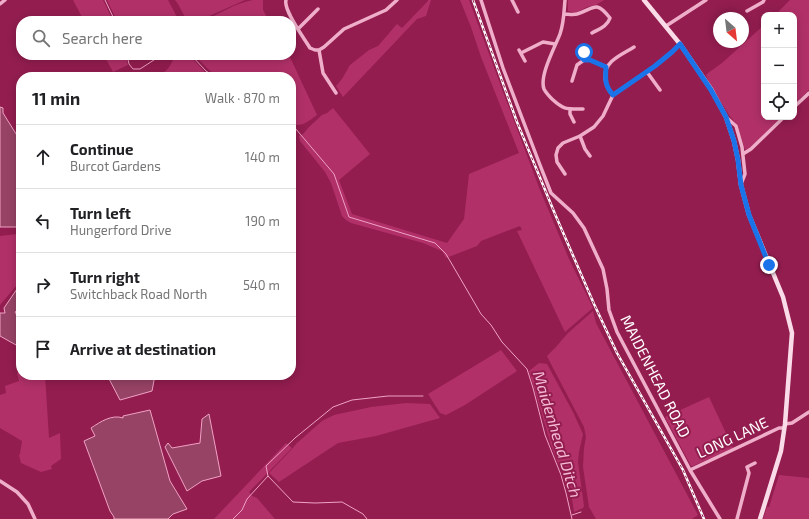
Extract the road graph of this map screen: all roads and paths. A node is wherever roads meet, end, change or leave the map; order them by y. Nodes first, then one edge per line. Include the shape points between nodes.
1 (5, 0) edge
2 (286, 0) edge
3 (397, 0) edge
4 (481, 0) edge
5 (512, 0) edge
6 (565, 0) edge
7 (644, 0) edge
8 (706, 0) edge
9 (764, 0) edge
10 (0, 4) edge
11 (315, 10) dead end
12 (747, 11) dead end
13 (518, 12) dead end
14 (564, 14) junction
15 (290, 16) edge
16 (296, 26) edge
17 (666, 26) junction
18 (298, 29) junction
19 (592, 33) dead end
20 (555, 44) junction
21 (680, 44) junction
22 (631, 47) dead end
23 (586, 48) dead end
24 (319, 50) junction
25 (584, 60) junction
26 (526, 61) dead end
27 (606, 67) junction
28 (647, 72) junction
29 (573, 77) junction
30 (578, 78) dead end
31 (572, 81) dead end
32 (660, 90) dead end
33 (809, 93) edge
34 (336, 94) dead end
35 (613, 95) junction
36 (797, 105) edge
37 (583, 108) dead end
38 (570, 109) junction
39 (726, 117) junction
40 (781, 120) edge
41 (574, 122) dead end
42 (580, 136) junction
43 (743, 154) junction
44 (590, 156) dead end
45 (565, 174) dead end
46 (741, 185) junction
47 (809, 412) edge
48 (784, 426) junction
49 (755, 463) dead end
50 (690, 470) junction
51 (0, 481) edge
52 (35, 519) edge
53 (720, 519) edge
54 (737, 519) edge
55 (760, 519) edge

1 - 10 street
2 - 15 street
3 - 24 street via 386,10 344,29
4 - 50 street, MAIDENHEAD ROAD via 551,192 573,213 584,228 603,269 609,310 617,332
5 - 13 street
6 - 14 street
7 - 17 main road
8 - 17 street
9 - 12 street
11 - 18 street
14 - 19 street via 576,15 592,7 604,10 612,18 598,32
14 - 20 street
16 - 18 street
17 - 21 main road
18 - 24 street via 310,48
20 - 26 street via 543,42 520,52
20 - 38 street via 546,71 544,89 561,107
21 - 28 street
21 - 39 main road
22 - 27 street
23 - 25 street
24 - 34 street via 323,73
25 - 27 street
25 - 29 street via 577,65
27 - 35 street via 606,83
28 - 32 street
28 - 35 street
29 - 30 street
29 - 31 street
33 - 36 street
35 - 42 street via 603,116 594,127
37 - 38 street
38 - 41 street
39 - 43 street via 736,126
39 - 46 main road via 734,141
40 - 43 street via 751,150
42 - 44 street
42 - 45 street via 562,143 558,148 557,162
43 - 46 street via 745,174
46 - 48 main road via 749,215 783,297 792,333
47 - 48 street, LONG LANE
48 - 50 street, LONG LANE
48 - 55 main road via 781,451
49 - 54 street via 745,468 749,473
50 - 53 street, MAIDENHEAD ROAD
51 - 52 street via 17,492 28,504

